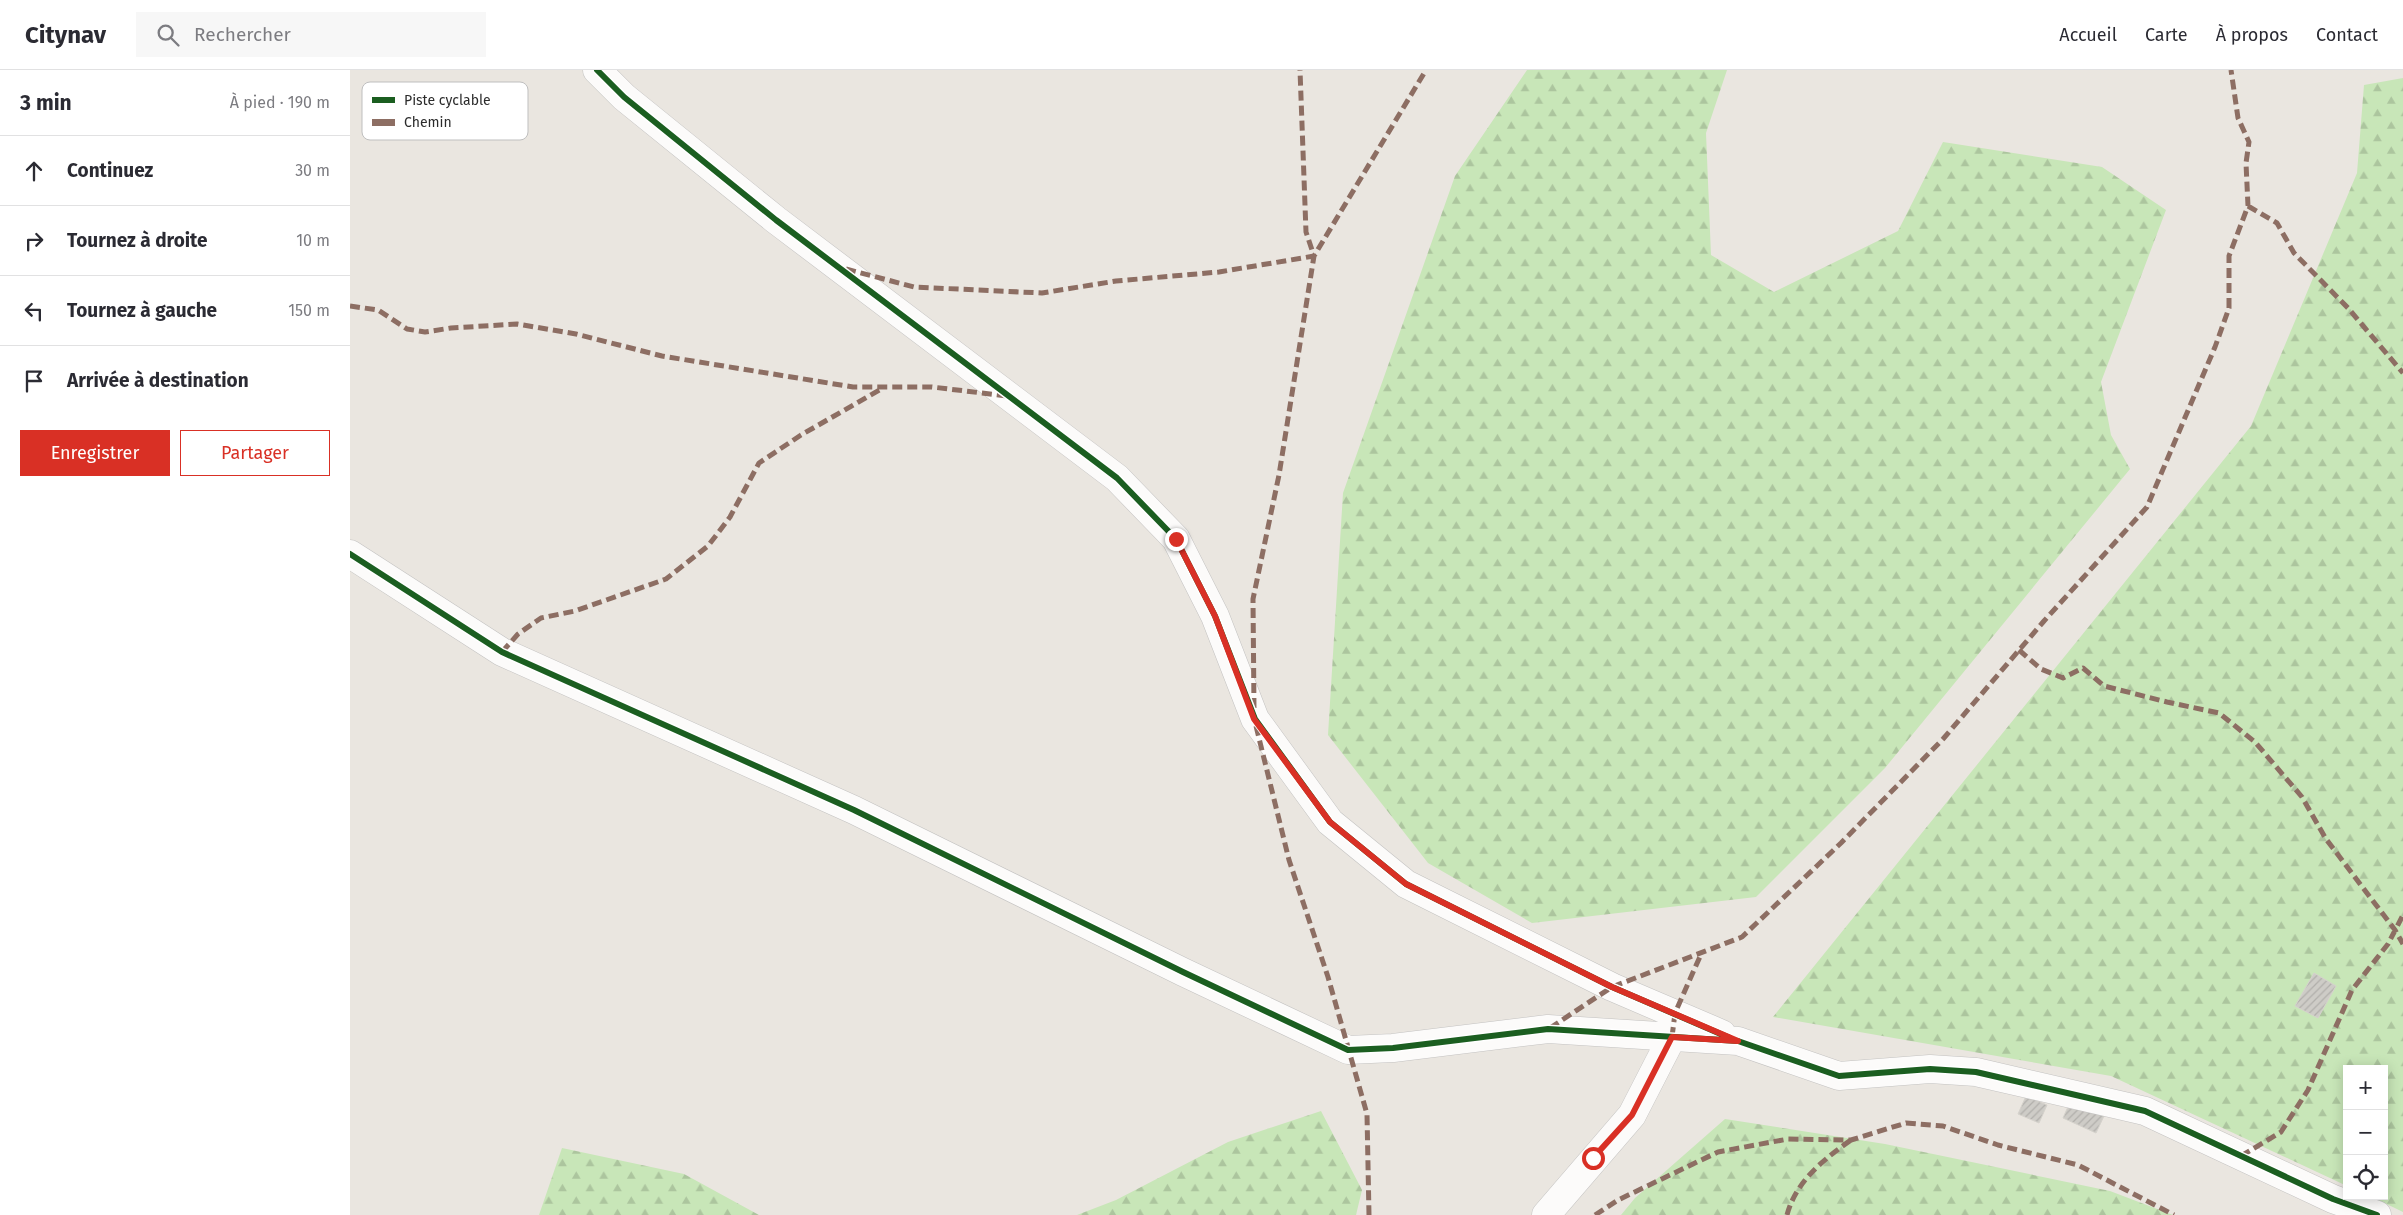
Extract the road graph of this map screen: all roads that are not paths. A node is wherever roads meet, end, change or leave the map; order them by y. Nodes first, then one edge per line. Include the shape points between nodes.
1 (597, 70) edge
2 (350, 554) edge
3 (1672, 1037) junction
4 (1738, 1041) junction
5 (1546, 1215) edge
6 (2377, 1215) edge

1 - 4 street via 624,96 776,220 1117,478 1176,539 1215,616 1254,719 1330,822 1406,884 1612,987
2 - 3 street via 502,652 854,810 1348,1050 1393,1048 1548,1029
3 - 4 street
3 - 5 street via 1632,1115
4 - 6 street via 1839,1076 1921,1070 1976,1072 2145,1111 2332,1200

